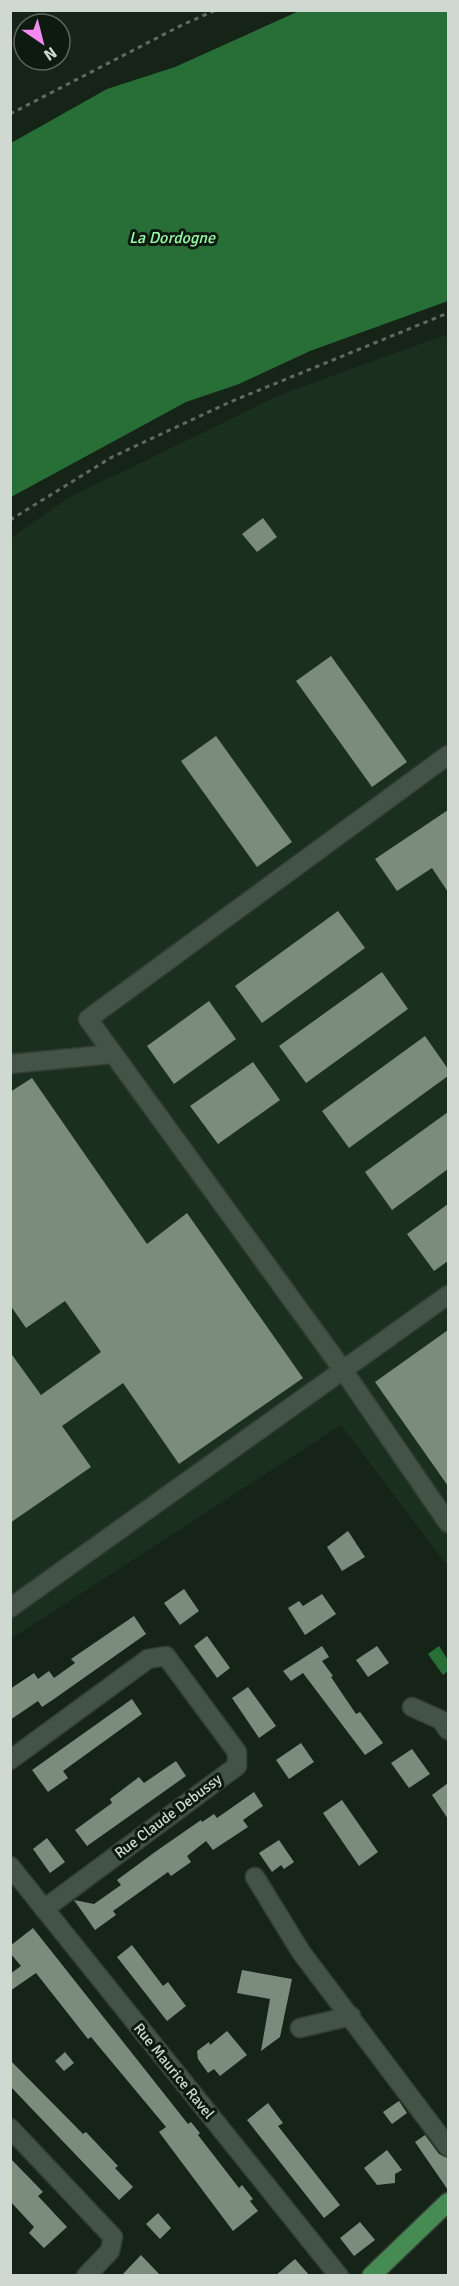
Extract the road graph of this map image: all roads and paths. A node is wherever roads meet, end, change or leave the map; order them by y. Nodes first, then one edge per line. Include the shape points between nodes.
1 (216, 10) edge
2 (10, 114) edge
3 (447, 314) edge
4 (10, 520) edge
5 (448, 755) edge
6 (113, 1054) junction
7 (10, 1064) edge
8 (448, 1295) edge
9 (343, 1370) junction
10 (448, 1523) edge
11 (10, 1608) edge
12 (412, 1707) dead end
13 (448, 1730) edge
14 (10, 1760) edge
15 (10, 1866) edge
16 (255, 1877) dead end
17 (44, 1908) junction
18 (351, 2016) junction
19 (300, 2028) dead end
20 (10, 2128) edge
21 (448, 2147) edge
22 (448, 2202) edge
23 (86, 2276) edge
24 (339, 2276) edge
25 (371, 2276) edge

1 - 2 path
3 - 4 path via 230,402 112,457
5 - 6 street via 88,1019
6 - 7 street
6 - 9 street
8 - 9 street
9 - 10 street
9 - 11 street
12 - 13 street via 441,1720
14 - 17 street, Rue Claude Debussy via 148,1659 166,1656 237,1752 237,1766
15 - 17 street, Rue Maurice Ravel
16 - 18 street via 301,1952
17 - 24 street, Rue Maurice Ravel
18 - 19 street
18 - 21 street
20 - 23 street via 113,2237 110,2251
22 - 25 main road

